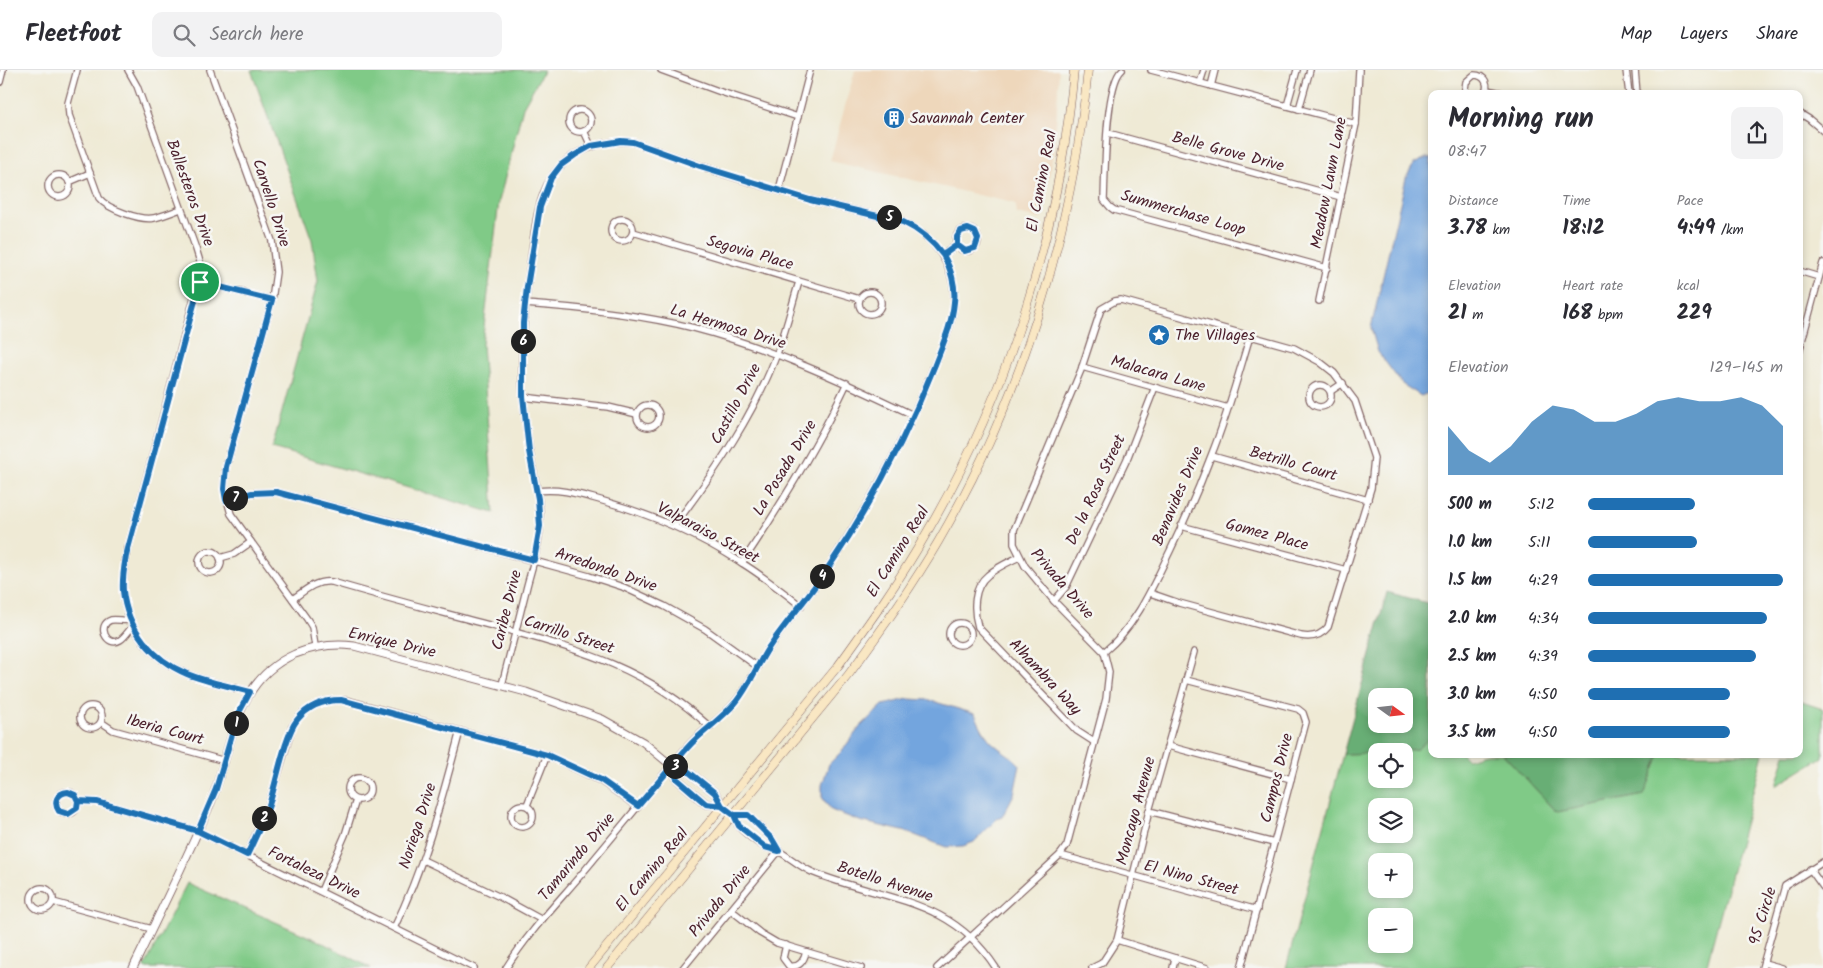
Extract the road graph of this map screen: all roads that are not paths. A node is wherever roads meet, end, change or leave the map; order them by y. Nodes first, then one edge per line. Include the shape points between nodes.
1 (3, 70) edge
2 (77, 70) edge
3 (128, 70) edge
4 (210, 70) edge
5 (661, 70) edge
6 (810, 70) edge
7 (1074, 70) edge
8 (1088, 70) edge
9 (1122, 70) edge
10 (1151, 70) edge
11 (1204, 70) edge
12 (1216, 70) edge
13 (1297, 70) edge
14 (1310, 70) edge
15 (1359, 70) edge
16 (1626, 70) edge
17 (1635, 70) edge
18 (0, 82) edge
19 (1200, 83) junction
20 (1211, 86) junction
21 (1466, 90) edge
22 (1485, 90) edge
23 (1628, 90) edge
24 (1637, 90) edge
25 (1070, 100) junction
26 (1085, 102) junction
27 (1287, 106) junction
28 (1299, 109) junction
29 (1803, 115) edge
30 (798, 117) junction
31 (1356, 124) junction
32 (584, 131) dead end
33 (1823, 131) edge
34 (1108, 133) junction
35 (591, 146) junction
36 (90, 173) junction
37 (69, 182) dead end
38 (779, 190) junction
39 (1341, 196) junction
40 (181, 209) junction
41 (633, 232) dead end
42 (957, 245) dead end
43 (943, 255) junction
44 (1823, 263) edge
45 (1327, 268) junction
46 (1803, 272) edge
47 (1820, 277) junction
48 (200, 282) junction
49 (799, 282) junction
50 (859, 299) dead end
51 (272, 300) junction
52 (1320, 301) dead end
53 (525, 304) junction
54 (1250, 336) junction
55 (1803, 338) edge
56 (777, 355) junction
57 (1082, 367) junction
58 (847, 384) junction
59 (1342, 384) junction
60 (1155, 387) junction
61 (1331, 391) dead end
62 (523, 396) junction
63 (1228, 408) junction
64 (637, 414) dead end
65 (913, 415) junction
66 (1212, 456) junction
67 (537, 491) junction
68 (226, 500) junction
69 (1368, 500) junction
70 (674, 526) junction
71 (1182, 526) junction
72 (251, 542) junction
73 (1019, 557) junction
74 (220, 558) dead end
75 (534, 560) junction
76 (742, 563) junction
77 (1346, 570) junction
78 (1150, 593) junction
79 (293, 599) junction
80 (1054, 601) junction
81 (801, 606) junction
82 (132, 623) junction
83 (978, 627) junction
84 (970, 629) dead end
85 (515, 632) junction
86 (315, 646) junction
87 (1104, 652) junction
88 (1194, 652) dead end
89 (758, 667) junction
90 (1186, 680) junction
91 (502, 685) junction
92 (250, 692) junction
93 (101, 722) dead end
94 (710, 727) junction
95 (460, 731) junction
96 (1094, 742) junction
97 (1168, 746) junction
98 (547, 755) junction
99 (225, 761) junction
100 (672, 766) junction
101 (1291, 779) junction
102 (356, 800) dead end
103 (78, 801) dead end
104 (527, 805) dead end
105 (638, 806) junction
106 (722, 806) junction
107 (1149, 811) junction
108 (734, 815) junction
109 (198, 831) junction
110 (1274, 843) junction
111 (779, 851) junction
112 (247, 855) junction
113 (1060, 855) junction
114 (423, 860) junction
115 (1823, 862) edge
116 (1810, 869) junction
117 (1133, 877) junction
118 (1823, 887) edge
119 (321, 891) junction
120 (53, 902) dead end
121 (731, 910) junction
122 (1257, 910) junction
123 (542, 920) junction
124 (394, 928) junction
125 (152, 929) junction
126 (971, 937) junction
127 (1118, 940) junction
128 (786, 945) junction
129 (806, 952) junction
130 (1175, 958) junction
131 (1763, 966) edge
132 (133, 968) edge
133 (474, 968) edge
134 (506, 968) edge
135 (589, 968) edge
136 (607, 968) edge
137 (684, 968) edge
138 (861, 968) edge
139 (937, 968) edge
140 (996, 968) edge
141 (1092, 968) edge
142 (1173, 968) edge
143 (1207, 968) edge
144 (1241, 968) edge
145 (1782, 968) edge

1 - 18 street
2 - 36 street via 68,108
3 - 40 street, Ballesteros Drive via 137,86
4 - 51 street, Carvello Drive via 272,241 276,272
5 - 30 street
6 - 30 street
7 - 25 main road, El Camino Real
8 - 26 main road, El Camino Real
9 - 34 street, Summerchase Loop via 1111,94
10 - 19 street
11 - 19 street
12 - 20 street
13 - 27 street
14 - 28 street
15 - 31 street, Meadow Lawn Lane
16 - 23 street
17 - 24 street
19 - 20 street
20 - 27 street
21 - 22 street via 1466,82 1474,75 1484,79
25 - 26 main road
25 - 106 main road, El Camino Real via 1060,166 1029,297 994,396 948,496 869,624
26 - 108 main road, El Camino Real via 1076,162 1043,301 991,439 966,491 883,628
27 - 28 street
28 - 31 street
29 - 33 street
30 - 38 street
31 - 39 street, Meadow Lawn Lane
32 - 35 street
34 - 39 street, Belle Grove Drive
34 - 45 street, Summerchase Loop via 1104,200 1114,210
35 - 38 street, Caribe Drive via 633,142
35 - 53 street, Caribe Drive via 561,165 545,191 535,229
36 - 37 street
36 - 40 street via 99,198 115,210 151,219
38 - 43 street, Caribe Drive via 903,222 927,236
39 - 45 street, Meadow Lawn Lane
40 - 48 street, Ballesteros Drive via 200,262
41 - 49 street, Segovia Place
42 - 43 street
43 - 65 street, Caribe Drive via 954,286 953,312
44 - 47 street
45 - 52 street, Meadow Lawn Lane
46 - 47 street
47 - 55 street
48 - 51 street
48 - 82 street, Ballesteros Drive via 126,556 123,590
49 - 50 street, Segovia Place
49 - 56 street, Castillo Drive
51 - 68 street, Carvello Drive via 226,467
53 - 56 street, La Hermosa Drive via 580,308 650,319 695,329
53 - 62 street, Caribe Drive
54 - 57 street, Privada Drive via 1115,301 1101,309
54 - 59 street, Privada Drive via 1304,353 1334,372
54 - 63 street, Benavides Drive
56 - 58 street, La Hermosa Drive
56 - 70 street, Castillo Drive via 727,452
57 - 60 street, Malacara Lane
57 - 73 street, Privada Drive via 1014,530 1014,544
58 - 65 street, La Hermosa Drive
58 - 76 street, La Posada Drive via 796,480
59 - 61 street
59 - 69 street, Privada Drive via 1355,400 1374,458
60 - 63 street, Malacara Lane
60 - 80 street, De la Rosa Street via 1127,459 1066,587
62 - 64 street
62 - 67 street, Caribe Drive
63 - 66 street, Benavides Drive
65 - 81 street, Caribe Drive via 868,503
66 - 69 street, Betrillo Court
66 - 71 street, Benavides Drive
67 - 70 street, Valparaiso Street via 563,490
67 - 75 street, Caribe Drive via 540,526
68 - 72 street, Carvello Drive via 234,520
68 - 75 street, Arredondo Drive via 252,493 276,492
69 - 77 street, Privada Drive
70 - 76 street, Valparaiso Street
71 - 77 street, Gomez Place
71 - 78 street, Benavides Drive
72 - 74 street via 234,554
72 - 79 street, Carvello Drive
73 - 80 street, Privada Drive
73 - 83 street via 988,574 979,587 975,605
75 - 85 street, Caribe Drive
75 - 89 street, Arredondo Drive via 604,580 650,599 705,629
76 - 81 street, Valparaiso Street
77 - 78 street, Privada Drive via 1328,627 1314,637
78 - 87 street, Benavides Drive via 1133,620
79 - 85 street, Carrillo Street via 313,585 332,582
79 - 86 street, Carvello Drive via 312,626
80 - 87 street, Privada Drive
81 - 89 street, Caribe Drive
82 - 82 street via 121,640 116,642 104,634 108,621
82 - 92 street, Ballesteros Drive via 147,646 169,665 188,675
83 - 84 street
83 - 96 street, Alhambra Way via 1077,731
85 - 91 street, Caribe Drive
85 - 94 street, Carrillo Street via 563,645 618,666 684,704
86 - 91 street, Enrique Drive via 354,646
86 - 92 street, Enrique Drive via 276,664
87 - 96 street via 1109,678
88 - 90 street, Moncayo Avenue
89 - 94 street, Caribe Drive via 737,700
90 - 97 street, Moncayo Avenue
90 - 101 street, Campos Drive via 1298,709 1306,722
91 - 100 street, Enrique Drive via 602,719 643,742
92 - 99 street, Enrique Drive via 238,714
93 - 99 street, Iberia Court via 113,730
94 - 100 street, Caribe Drive
95 - 98 street
95 - 112 street via 350,701 316,704 292,727 269,804
95 - 114 street, Noriega Drive
96 - 113 street via 1067,845
97 - 101 street
97 - 107 street, Moncayo Avenue
98 - 104 street
98 - 105 street via 601,780
99 - 109 street, Enrique Drive
100 - 105 street, Tamarindo Drive
100 - 106 street, Enrique Drive via 684,768 715,793
100 - 106 street, Enrique Drive via 677,779 706,804
101 - 110 street, Campos Drive
102 - 119 street
103 - 109 street, Fortaleza Drive via 97,802
105 - 123 street, Tamarindo Drive
106 - 108 main road
106 - 135 main road, El Camino Real
107 - 110 street
107 - 117 street, Moncayo Avenue
108 - 111 street, Botello Avenue via 739,826 765,847
108 - 111 street, Botello Avenue via 748,815 772,839
108 - 136 main road, El Camino Real
109 - 112 street, Fortaleza Drive
109 - 125 street, Enrique Drive
110 - 122 street, Campos Drive
111 - 121 street, Privada Drive
111 - 126 street, Botello Avenue via 813,872 917,904 942,915
112 - 119 street, Fortaleza Drive
113 - 117 street, El Nino Street
113 - 126 street
114 - 123 street
114 - 124 street, Noriega Drive
115 - 116 street, 95 Circle
116 - 118 street
116 - 131 street, 95 Circle via 1785,886
117 - 122 street, El Nino Street
117 - 127 street, Moncayo Avenue
119 - 124 street, Fortaleza Drive
120 - 125 street
121 - 128 street via 760,933
121 - 137 street, Privada Drive
122 - 144 street, Campos Drive
123 - 134 street, Tamarindo Drive
124 - 133 street, Fortaleza Drive
125 - 132 street, Enrique Drive
126 - 139 street
126 - 140 street, Botello Avenue
127 - 130 street
127 - 141 street, Moncayo Avenue via 1102,963
128 - 129 street
128 - 129 street via 784,958 792,966 802,962
129 - 138 street
130 - 142 street
130 - 143 street
131 - 145 street

